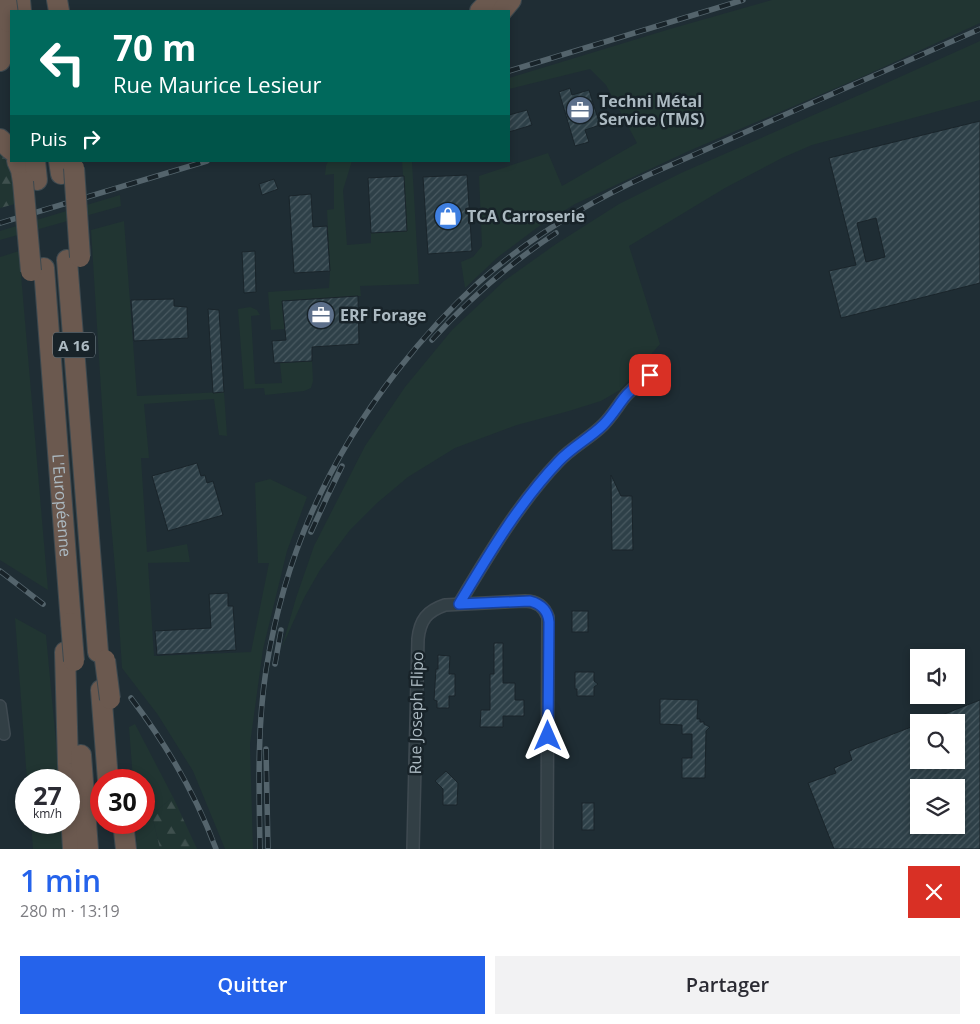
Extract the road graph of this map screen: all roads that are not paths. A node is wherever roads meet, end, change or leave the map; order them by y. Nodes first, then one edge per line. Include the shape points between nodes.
1 (492, 0) edge
2 (481, 10) edge
3 (10, 37) edge
4 (0, 60) edge
5 (0, 139) edge
6 (10, 149) edge
7 (17, 162) edge
8 (67, 166) edge
9 (32, 174) edge
10 (650, 375) dead end
11 (459, 604) junction
12 (69, 656) junction
13 (105, 695) junction
14 (0, 706) edge
15 (4, 734) dead end
16 (108, 769) edge
17 (117, 769) edge
18 (112, 834) edge
19 (124, 834) edge
20 (72, 849) edge
21 (88, 849) edge
22 (113, 849) edge
23 (126, 849) edge
24 (414, 849) edge
25 (547, 849) edge

1 - 2 highway
3 - 4 highway
5 - 6 highway
7 - 9 highway, L'Européenne via 21,170
8 - 13 highway, L'Européenne / A 16, bridge via 80,429
9 - 12 highway, L'Européenne / A 16, bridge via 37,270 63,524
10 - 11 street via 629,392 604,424 575,446 542,480 512,520
11 - 24 street, Rue Joseph Flipo via 434,609 423,620 419,632
11 - 25 street, Rue Joseph Flipo via 530,601 540,604 548,616
12 - 20 highway via 68,764
12 - 21 highway, L'Européenne / A 16
13 - 16 highway
13 - 17 highway
14 - 15 street
18 - 22 highway
19 - 23 highway

